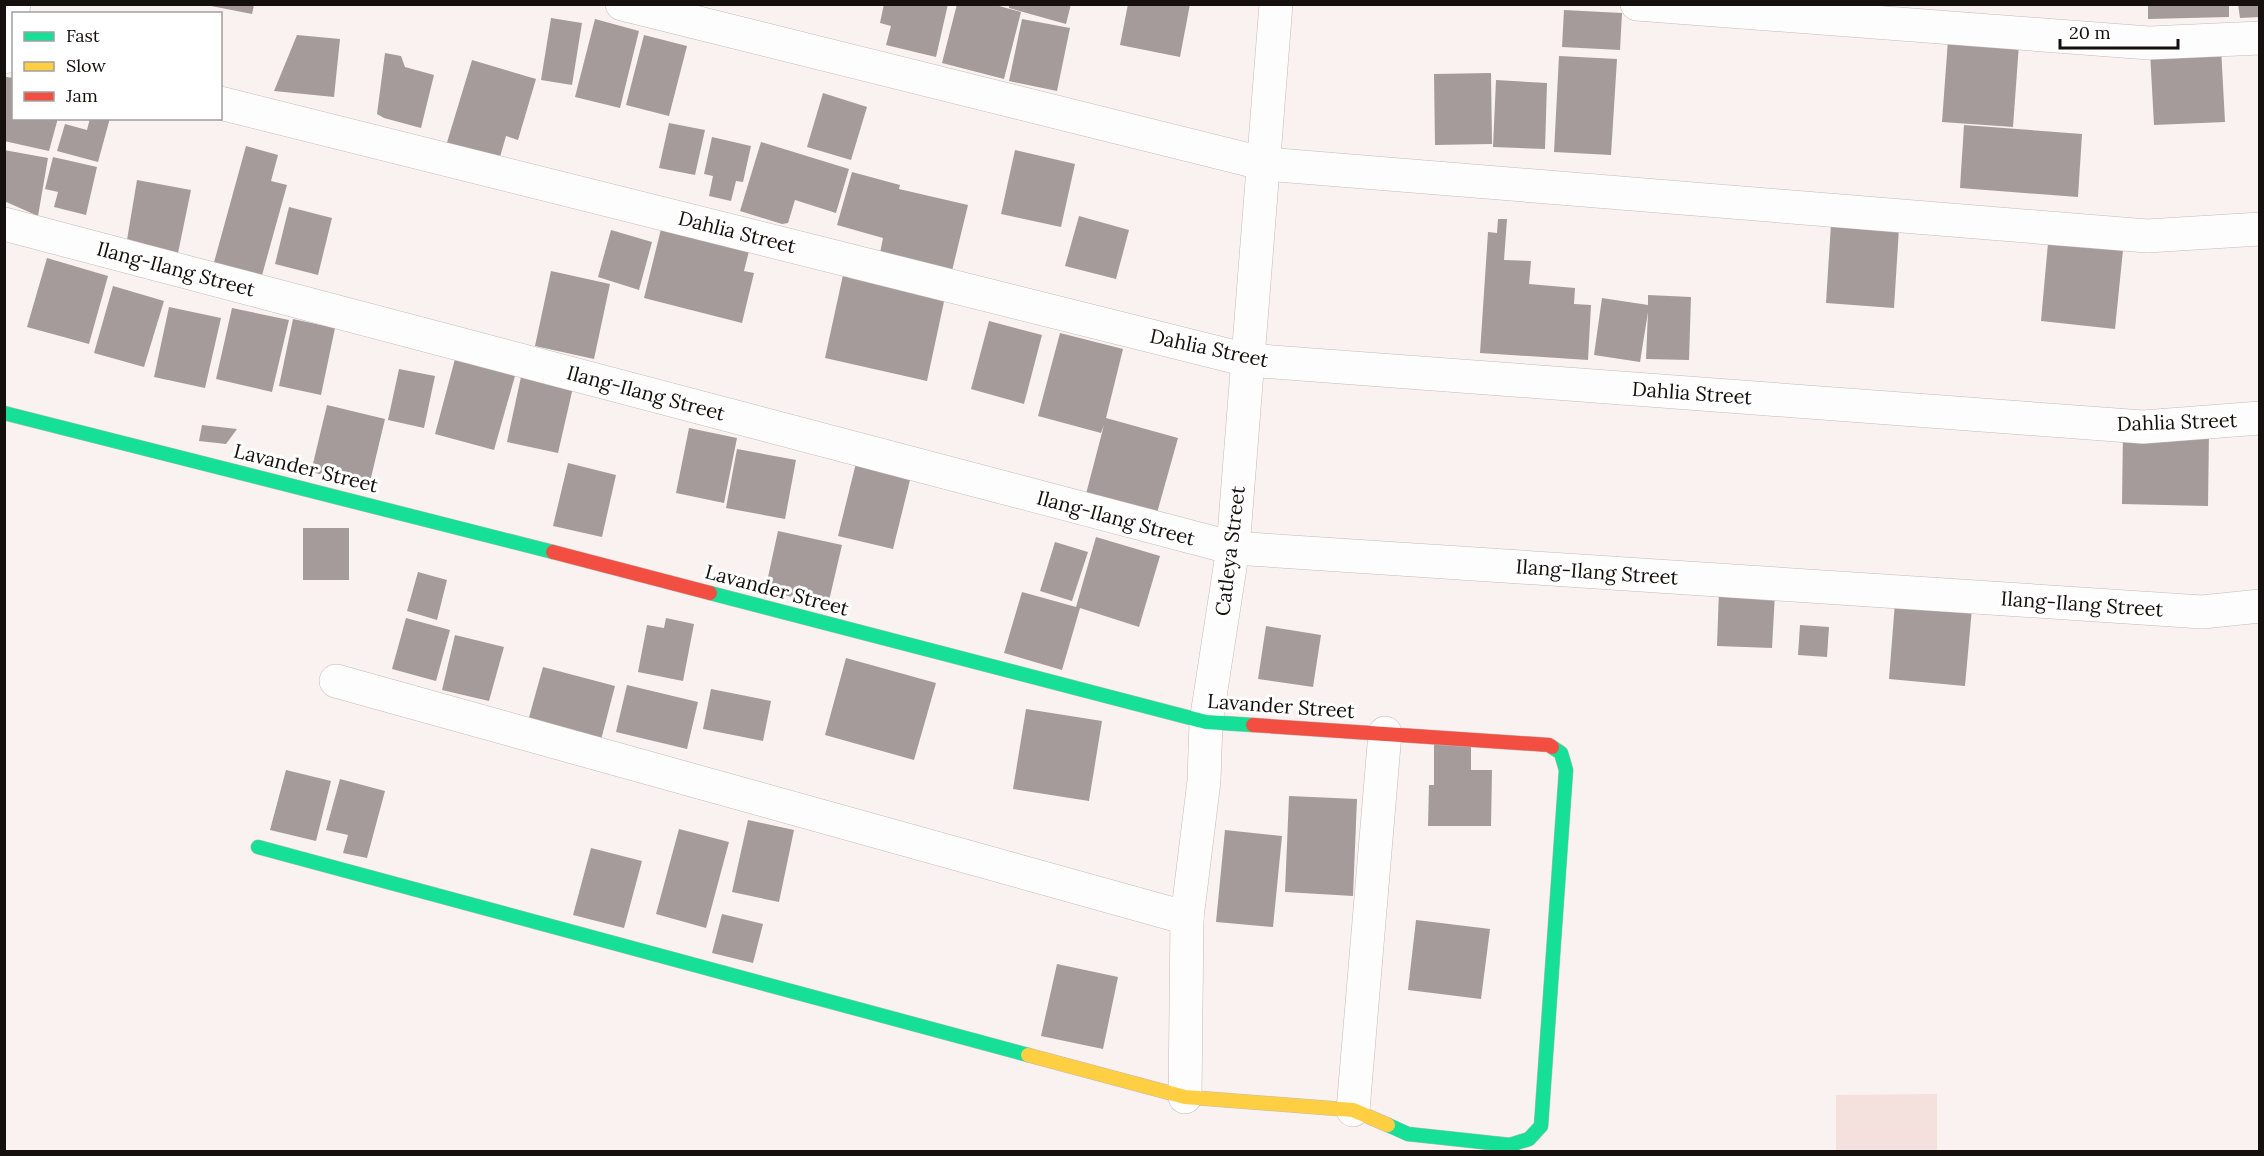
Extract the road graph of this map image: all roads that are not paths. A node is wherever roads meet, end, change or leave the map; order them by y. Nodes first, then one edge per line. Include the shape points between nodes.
1 (622, 4) edge
2 (1276, 4) edge
3 (1637, 4) edge
4 (12, 20) edge
5 (2259, 38) edge
6 (8, 53) edge
7 (222, 104) edge
8 (1265, 164) junction
9 (4, 224) edge
10 (2259, 230) edge
11 (1247, 360) junction
12 (4, 413) edge
13 (2259, 418) edge
14 (1233, 548) junction
15 (2259, 606) edge
16 (336, 681) dead end
17 (1206, 722) junction
18 (1385, 733) junction
19 (258, 847) dead end
20 (1187, 918) junction
21 (1185, 1097) junction
22 (1353, 1110) junction

1 - 8 street
2 - 8 street, Catleya Street
3 - 5 street via 2150,43
4 - 6 street
7 - 11 street, Dahlia Street
8 - 10 street via 2147,236
8 - 11 street, Catleya Street
9 - 14 street, Ilang-Ilang Street
11 - 13 street, Dahlia Street via 2143,427
11 - 14 street, Catleya Street
12 - 17 street, Lavander Street
14 - 15 street, Ilang-Ilang Street via 2202,612
14 - 17 street, Catleya Street
16 - 20 street
17 - 18 street, Lavander Street
17 - 20 street, Catleya Street via 1204,781
18 - 22 street
18 - 22 street, Lavander Street via 1549,745 1561,753 1566,770 1541,1126 1529,1139 1510,1145 1408,1134
19 - 21 street
20 - 21 street, Catleya Street
21 - 22 street

